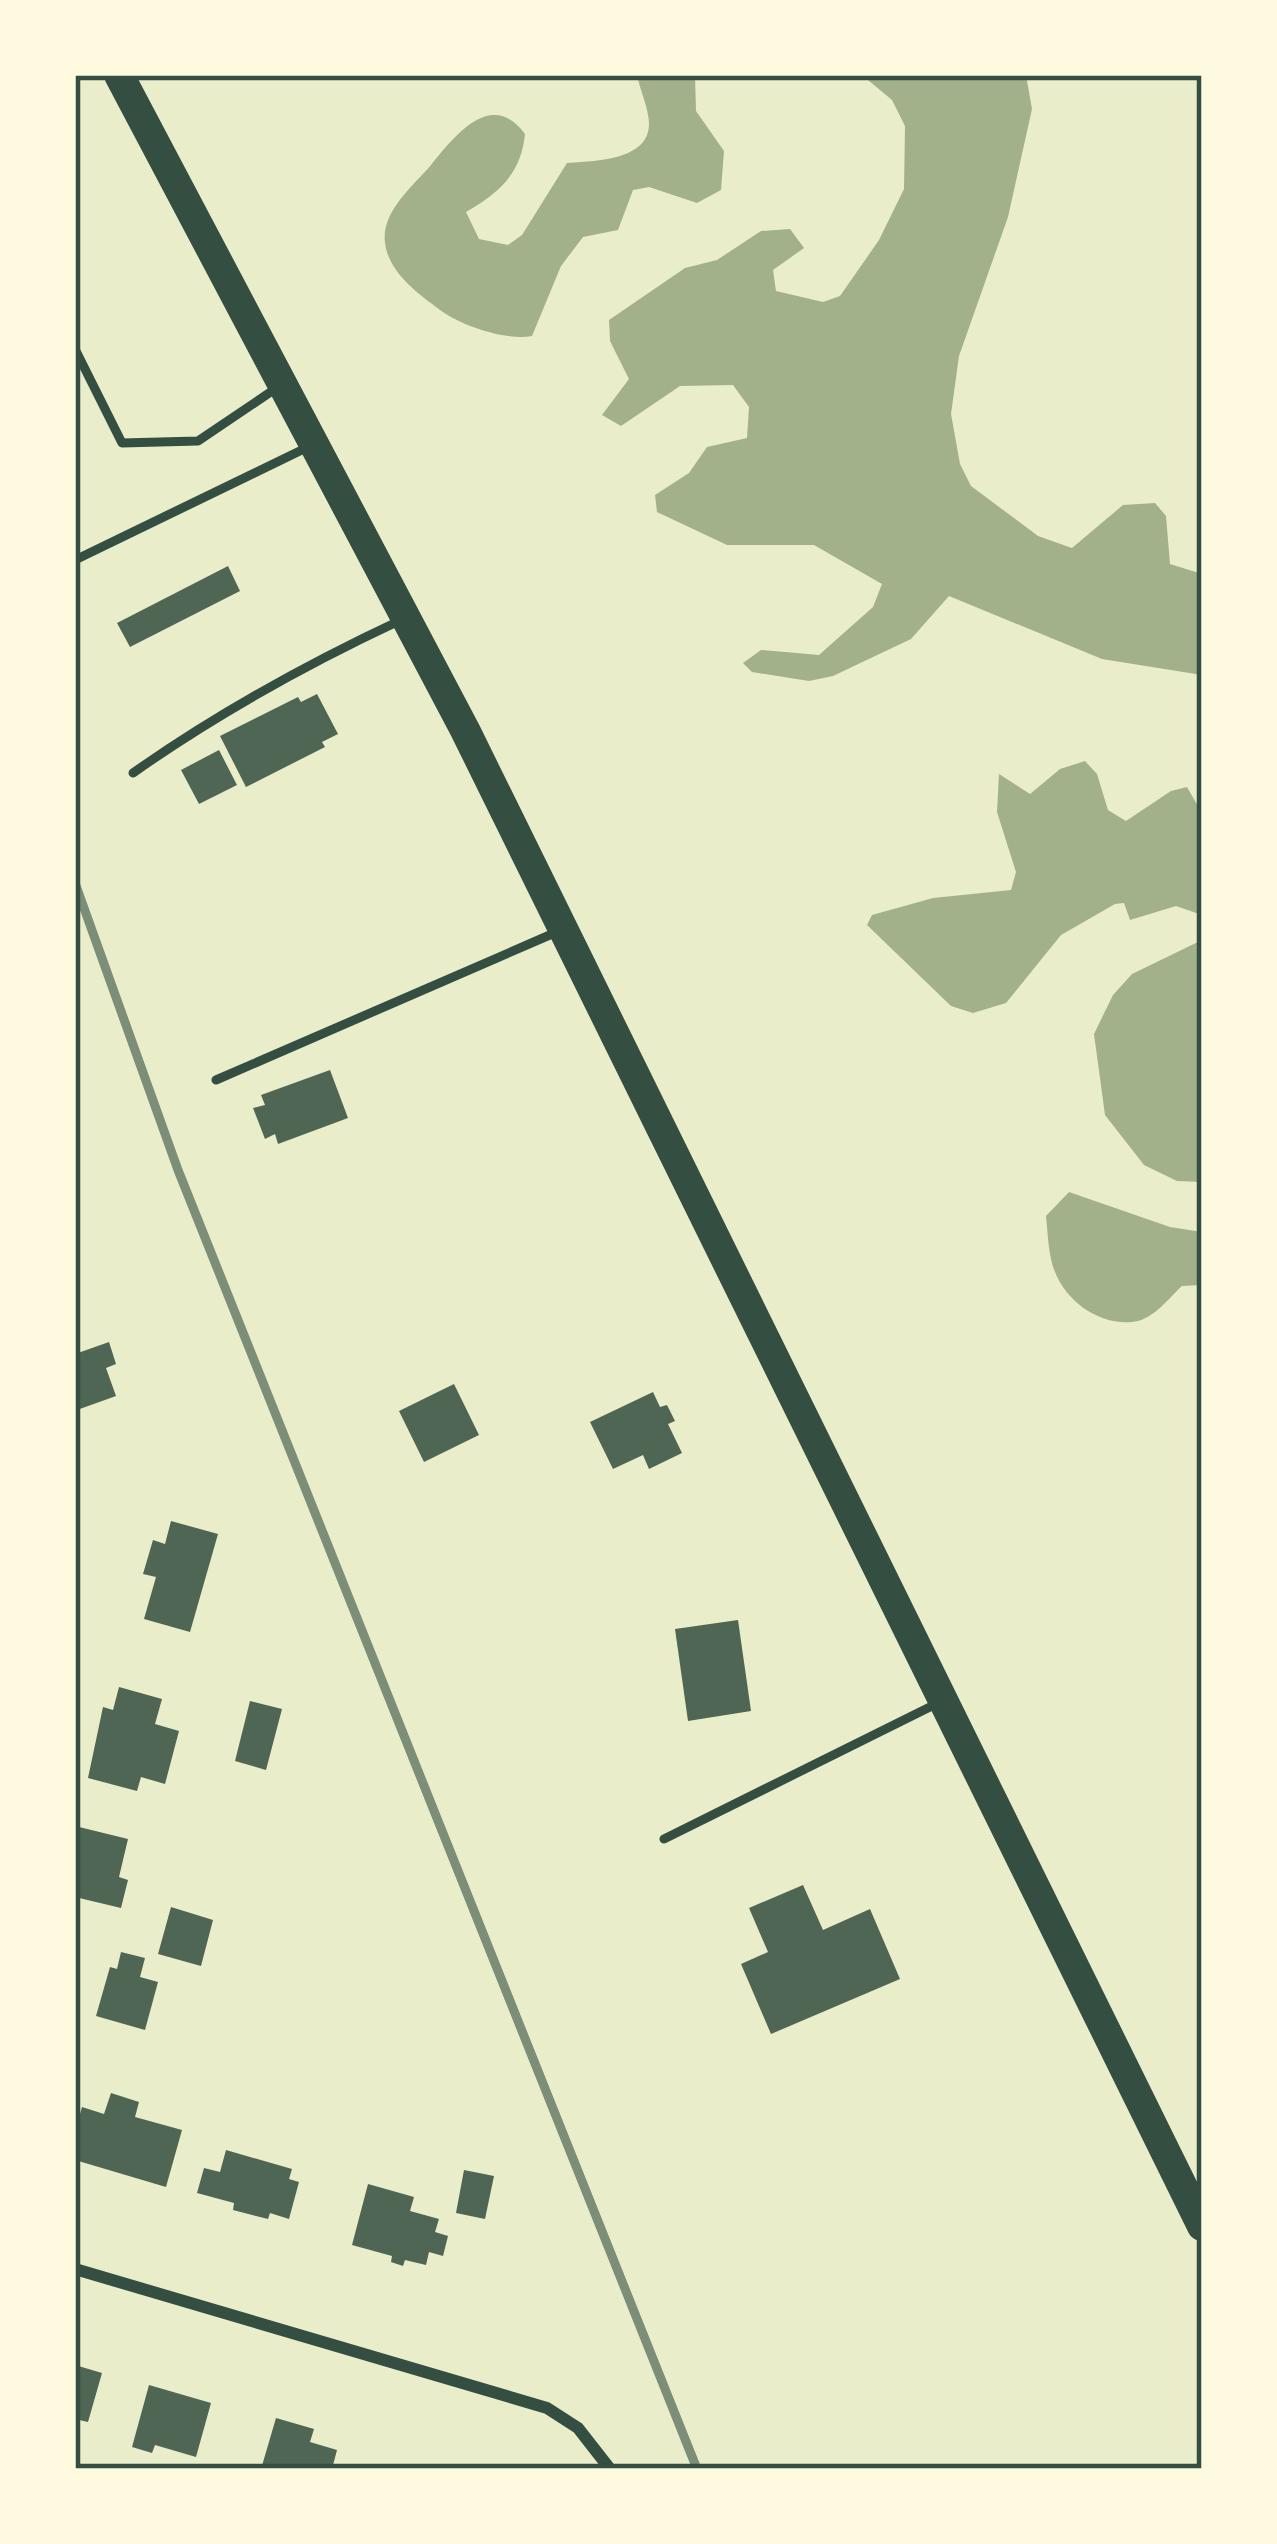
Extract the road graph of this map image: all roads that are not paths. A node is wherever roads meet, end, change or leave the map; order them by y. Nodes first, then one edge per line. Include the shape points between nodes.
1 (119, 75) edge
2 (75, 349) edge
3 (283, 384) junction
4 (315, 444) junction
5 (75, 560) edge
6 (406, 618) junction
7 (133, 772) dead end
8 (564, 928) junction
9 (216, 1080) dead end
10 (943, 1701) junction
11 (664, 1840) dead end
12 (1202, 2226) edge
13 (75, 2270) edge
14 (610, 2469) edge

1 - 3 main road
2 - 3 lane via 122,443 198,441
3 - 4 main road
4 - 5 lane
4 - 6 main road
6 - 7 lane via 305,666
6 - 8 main road
8 - 9 lane
8 - 10 main road
10 - 11 lane
10 - 12 main road
13 - 14 street via 547,2408 578,2428

